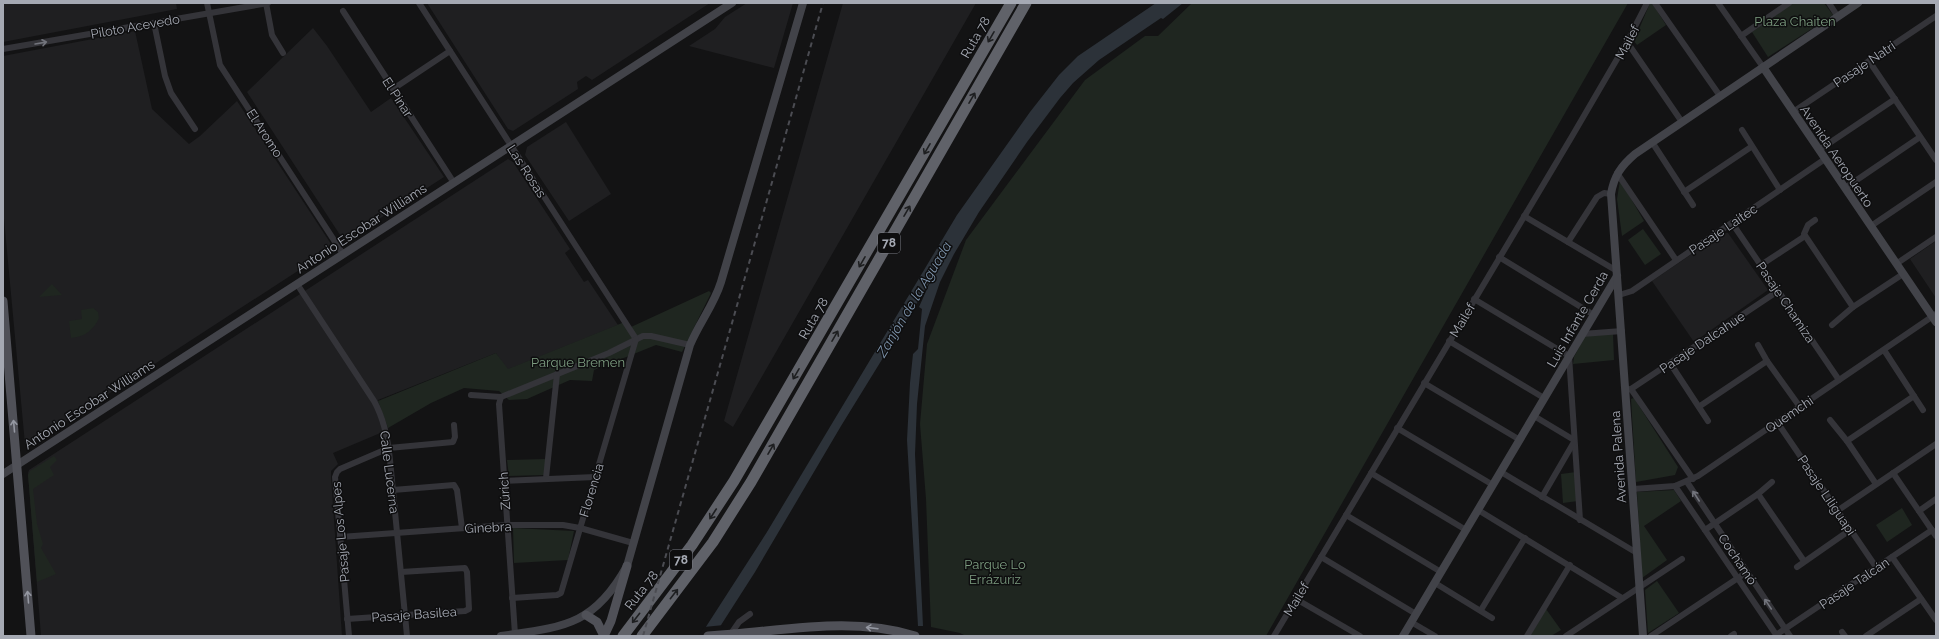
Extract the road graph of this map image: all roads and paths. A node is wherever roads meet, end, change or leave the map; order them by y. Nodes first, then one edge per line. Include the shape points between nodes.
1 (207, 3) edge
2 (267, 3) edge
3 (419, 3) edge
4 (732, 3) edge
5 (802, 3) edge
6 (1011, 3) edge
7 (1026, 3) edge
8 (1647, 3) edge
9 (1655, 3) edge
10 (1718, 3) edge
11 (1789, 3) edge
12 (1829, 3) edge
13 (1858, 3) edge
14 (343, 11) dead end
15 (209, 13) junction
16 (1936, 16) edge
17 (1838, 17) junction
18 (154, 23) junction
19 (1741, 36) junction
20 (1627, 42) junction
21 (3, 49) edge
22 (450, 51) junction
23 (283, 53) dead end
24 (1869, 61) junction
25 (1763, 67) junction
26 (393, 88) junction
27 (1720, 96) junction
28 (1895, 99) junction
29 (1793, 112) junction
30 (1682, 122) junction
31 (195, 129) dead end
32 (1742, 130) dead end
33 (1920, 137) junction
34 (1652, 142) junction
35 (511, 146) junction
36 (1751, 147) junction
37 (1819, 150) junction
38 (1825, 159) junction
39 (1936, 160) edge
40 (1617, 173) junction
41 (454, 182) junction
42 (1936, 182) edge
43 (1845, 188) junction
44 (1780, 190) junction
45 (1684, 192) junction
46 (1611, 194) junction
47 (1692, 205) dead end
48 (1524, 216) junction
49 (1815, 220) dead end
50 (1732, 223) junction
51 (1870, 226) junction
52 (1805, 236) junction
53 (1936, 237) edge
54 (1568, 242) junction
55 (343, 254) junction
56 (1499, 257) junction
57 (1676, 260) junction
58 (1896, 264) junction
59 (1761, 265) junction
60 (1617, 273) junction
61 (1903, 274) junction
62 (297, 284) junction
63 (1778, 291) junction
64 (1619, 295) junction
65 (1474, 299) junction
66 (3, 301) edge
67 (1853, 307) junction
68 (1594, 315) junction
69 (1935, 318) edge
70 (1832, 325) dead end
71 (1622, 332) junction
72 (1582, 334) junction
73 (636, 339) junction
74 (1449, 341) junction
75 (690, 345) junction
76 (1758, 345) dead end
77 (1884, 350) junction
78 (1570, 356) junction
79 (1767, 361) junction
80 (1670, 363) junction
81 (557, 374) junction
82 (1839, 380) junction
83 (1424, 383) junction
84 (1628, 390) junction
85 (471, 395) dead end
86 (1914, 396) junction
87 (501, 397) junction
88 (1544, 398) junction
89 (1700, 406) junction
90 (1800, 407) junction
91 (1923, 410) dead end
92 (1534, 416) junction
93 (1830, 420) dead end
94 (1708, 422) dead end
95 (1777, 422) junction
96 (454, 425) dead end
97 (1397, 428) junction
98 (1520, 440) junction
99 (1574, 441) junction
100 (1847, 441) junction
101 (1936, 444) edge
102 (389, 448) junction
103 (17, 465) junction
104 (1500, 472) junction
105 (1371, 473) junction
106 (1893, 473) junction
107 (3, 474) edge
108 (595, 477) junction
109 (546, 478) junction
110 (503, 481) junction
111 (1690, 481) junction
112 (1772, 482) dead end
113 (1876, 484) junction
114 (1493, 485) junction
115 (1676, 486) junction
116 (1633, 489) junction
117 (393, 490) junction
118 (1758, 494) junction
119 (1542, 497) junction
120 (1936, 499) edge
121 (1478, 510) junction
122 (1837, 511) junction
123 (1919, 511) junction
124 (1346, 515) junction
125 (1580, 520) junction
126 (1714, 524) junction
127 (507, 525) junction
128 (462, 528) junction
129 (580, 528) junction
130 (1466, 530) junction
131 (1705, 530) junction
132 (1850, 530) junction
133 (1932, 530) junction
134 (397, 533) junction
135 (1936, 536) edge
136 (340, 537) junction
137 (1525, 538) junction
138 (633, 543) junction
139 (1637, 553) junction
140 (1321, 557) junction
141 (1892, 557) junction
142 (1682, 558) dead end
143 (1804, 561) junction
144 (1570, 565) junction
145 (627, 566) junction
146 (1797, 567) dead end
147 (1876, 567) junction
148 (401, 572) junction
149 (1441, 572) junction
150 (1747, 572) junction
151 (1738, 578) junction
152 (1435, 582) junction
153 (1640, 586) junction
154 (512, 598) junction
155 (1622, 598) junction
156 (1296, 599) junction
157 (1921, 599) junction
158 (1481, 610) junction
159 (750, 614) dead end
160 (1416, 614) junction
161 (405, 615) junction
162 (586, 615) junction
163 (1492, 618) dead end
164 (347, 619) junction
165 (1936, 620) edge
166 (1411, 622) junction
167 (1785, 629) junction
168 (515, 634) junction
169 (731, 635) edge
170 (31, 636) edge
171 (349, 636) edge
172 (407, 636) edge
173 (501, 636) edge
174 (604, 636) edge
175 (623, 636) edge
176 (642, 636) edge
177 (708, 636) edge
178 (915, 636) edge
179 (1274, 636) edge
180 (1360, 636) edge
181 (1403, 636) edge
182 (1435, 636) edge
183 (1527, 636) edge
184 (1566, 636) edge
185 (1643, 636) edge
186 (1651, 636) edge
187 (1776, 636) edge
188 (1790, 636) edge
189 (1866, 636) edge

1 - 15 street, El Aromo
2 - 15 street, Piloto Acevedo
2 - 23 street via 272,35
3 - 22 street, Las Rosas
4 - 35 street, Antonio Escobar Williams
5 - 75 street via 721,282
6 -> 175 highway, Ruta 78 / 78 via 734,481 692,545
176 -> 7 highway, 78 via 713,542 754,477
8 - 20 street, Mailef
9 - 27 street
10 - 19 street, Avenida Aeropuerto
11 - 19 street
12 - 17 street
13 - 17 street, Luis Infante Cerda
14 - 26 street, El Pinar
15 - 18 street, Piloto Acevedo
15 - 55 street, El Aromo via 220,65
16 - 24 street, Pasaje Natri
17 - 25 street, Luis Infante Cerda
21 -> 18 street, Piloto Acevedo
18 - 31 street via 164,76 178,105
19 - 25 street, Avenida Aeropuerto
20 - 30 street
20 - 48 street, Mailef
22 - 26 street
22 - 35 street, Las Rosas
24 - 28 street
24 - 29 street, Pasaje Natri
25 - 27 street, Luis Infante Cerda
25 - 29 street, Avenida Aeropuerto
26 - 41 street, El Pinar
27 - 30 street, Luis Infante Cerda
28 - 33 street
28 - 37 street
29 - 37 street, Avenida Aeropuerto
30 - 34 street, Luis Infante Cerda
32 - 36 street
33 - 39 street
33 - 43 street
34 - 40 street, Luis Infante Cerda via 1634,154
34 - 45 street
35 - 41 street, Antonio Escobar Williams
35 - 73 street, Las Rosas
36 - 44 street
36 - 45 street
37 - 38 street, Avenida Aeropuerto
38 - 43 street, Avenida Aeropuerto
38 - 44 street, Pasaje Laitec
40 - 46 street, Luis Infante Cerda
40 - 57 street
41 - 55 street, Antonio Escobar Williams
42 - 51 street
43 - 51 street, Avenida Aeropuerto
44 - 50 street, Pasaje Laitec
45 - 47 street
46 - 54 street via 1604,193 1597,197
46 - 60 street, Luis Infante Cerda
48 - 54 street
48 - 56 street, Mailef
49 - 52 street via 1808,225
50 - 57 street, Pasaje Laitec
50 - 59 street, Pasaje Chamiza
51 - 58 street, Avenida Aeropuerto
52 - 59 street
52 - 67 street
53 - 58 street
54 - 60 street
55 - 62 street, Antonio Escobar Williams
56 - 65 street, Mailef
56 - 68 street
57 - 64 street, Pasaje Laitec via 1632,291
58 - 61 street, Avenida Aeropuerto
59 - 63 street, Pasaje Chamiza
60 - 64 street, Avenida Palena
60 - 68 street, Luis Infante Cerda
61 - 67 street
61 - 69 street, Avenida Aeropuerto
62 - 102 street, Calle Lucerna via 374,401
62 - 103 street, Antonio Escobar Williams
63 - 80 street, Pasaje Dalcahue
63 - 82 street, Pasaje Chamiza
64 - 71 street, Avenida Palena
65 - 74 street, Mailef
65 - 78 street
103 -> 66 main road
67 - 70 street
68 - 72 street, Luis Infante Cerda
69 - 77 street, Quemchi
71 - 72 street
71 - 84 street, Avenida Palena
72 - 78 street, Luis Infante Cerda
73 - 75 street via 651,336
73 - 81 street
73 - 108 street, Florencia
74 - 83 street, Mailef
74 - 88 street
75 - 138 street
76 - 79 street
77 - 82 street, Quemchi
77 - 86 street
78 - 88 street, Luis Infante Cerda
78 - 99 street
79 - 89 street
79 - 90 street
80 - 84 street, Pasaje Dalcahue
80 - 89 street
81 - 87 street
81 - 109 street
82 - 90 street, Quemchi
83 - 97 street, Mailef
83 - 98 street
84 - 111 street, Cochamó
84 - 116 street, Avenida Palena
85 - 87 street
86 - 91 street
86 - 100 street
87 - 110 street, Zúrich via 499,404
88 - 92 street, Luis Infante Cerda
89 - 94 street
90 - 95 street, Quemchi
92 - 98 street, Luis Infante Cerda
92 - 99 street
93 - 100 street
95 - 111 street, Quemchi
95 - 122 street, Pasaje Liliguapi
96 - 102 street, Pasaje Los Alpes via 453,442
97 - 105 street, Mailef
97 - 114 street
98 - 104 street, Luis Infante Cerda
99 - 119 street
99 - 125 street
100 - 113 street
101 - 106 street
102 - 117 street, Calle Lucerna
102 - 136 street, Pasaje Los Alpes via 336,472
103 - 107 street, Antonio Escobar Williams
170 -> 103 main road
104 - 114 street, Luis Infante Cerda
104 - 119 street
105 - 124 street, Mailef
105 - 130 street
106 - 113 street
106 - 123 street
108 - 109 street
108 - 129 street, Florencia
109 - 110 street
110 - 127 street, Zúrich
111 - 115 street, Quemchi
126 -> 111 street, Cochamó
112 - 118 street
113 - 122 street
114 - 121 street, Luis Infante Cerda
115 - 116 street, Quemchi
115 - 131 street, Cochamó
116 - 139 street, Avenida Palena
117 - 128 street via 454,486 457,490
117 - 134 street, Calle Lucerna
118 - 126 street
118 - 143 street
119 - 125 street
120 - 123 street
121 - 130 street, Luis Infante Cerda
121 - 137 street
122 - 132 street, Pasaje Liliguapi
123 - 133 street
124 - 140 street, Mailef
124 - 149 street
125 - 139 street
126 - 131 street
126 - 150 street, Cochamó
127 - 128 street, Ginebra
127 - 129 street, Ginebra via 563,525
127 - 154 street, Zúrich
128 - 134 street, Ginebra
129 - 138 street, Ginebra
129 - 154 street, Florencia via 560,594
130 - 149 street, Luis Infante Cerda
131 - 151 street, Cochamó
132 - 143 street
132 - 147 street, Pasaje Liliguapi
133 - 135 street
133 - 141 street, Pasaje Talcán
134 - 136 street, Ginebra
134 - 148 street, Calle Lucerna
136 - 164 street, Pasaje Los Alpes
137 - 144 street
137 - 158 street
138 - 145 street
139 - 153 street, Avenida Palena
140 - 156 street, Mailef
140 - 160 street
141 - 147 street, Pasaje Talcán
141 - 157 street
142 - 153 street
143 - 146 street
144 - 155 street
144 - 183 street
145 - 162 street via 607,596
145 - 174 main road
147 - 167 street, Pasaje Talcán
148 - 161 street, Calle Lucerna
148 - 161 street, Pasaje Basilea via 462,567 467,572 470,606 467,611
149 - 152 street, Luis Infante Cerda
150 - 151 street
167 -> 150 street, Cochamó
151 - 186 street
151 - 187 street, Cochamó
152 - 158 street
152 - 160 street, Luis Infante Cerda
153 - 155 street
153 - 185 street, Avenida Palena
154 - 168 street, Zúrich
155 - 184 street
156 - 179 street, Mailef
156 - 180 street
157 - 165 street
157 - 189 street
158 - 163 street
159 - 169 street via 739,622
160 - 166 street, Luis Infante Cerda
161 - 164 street, Pasaje Basilea
161 - 172 street, Calle Lucerna
162 - 168 street via 562,626
162 - 174 main road via 597,622
164 - 171 street, Pasaje Los Alpes
166 - 181 street, Luis Infante Cerda
166 - 182 street
167 - 187 street, Pasaje Talcán
167 - 188 street, Cochamó
168 - 173 street
169 - 177 main road, bridge
178 -> 169 main road via 881,629 836,626

